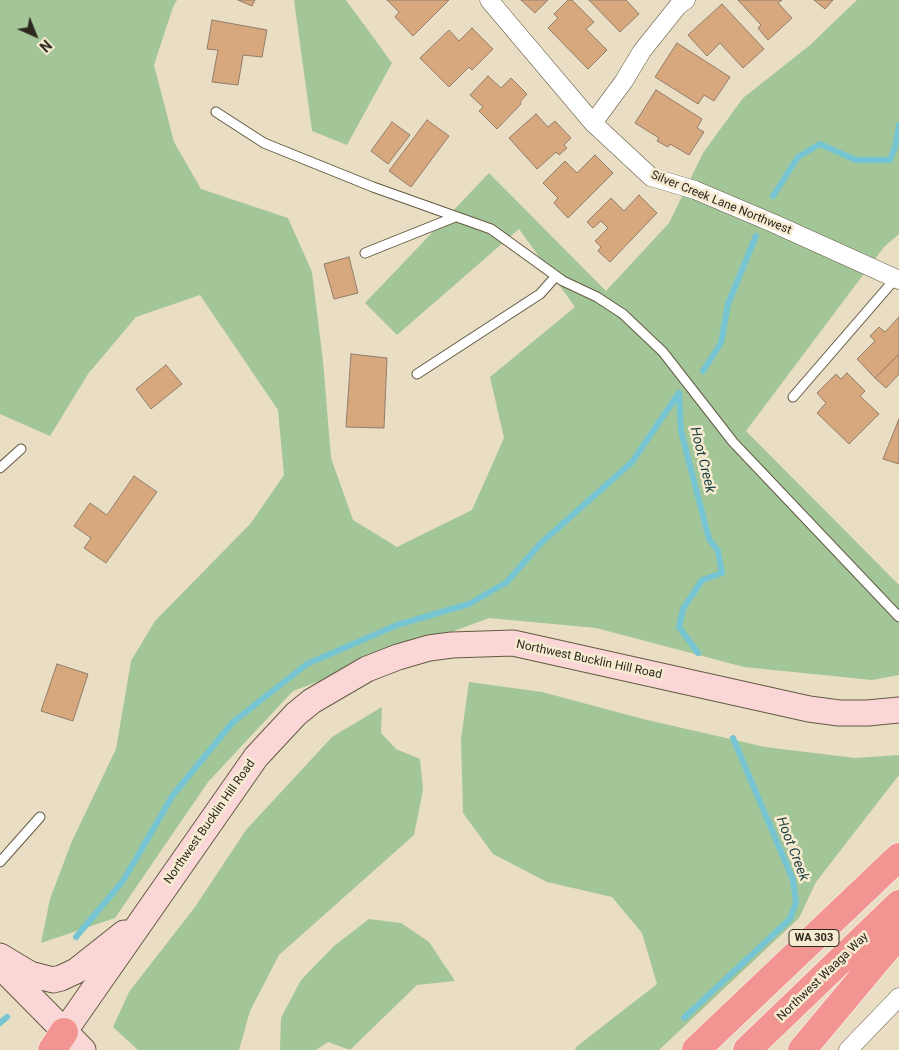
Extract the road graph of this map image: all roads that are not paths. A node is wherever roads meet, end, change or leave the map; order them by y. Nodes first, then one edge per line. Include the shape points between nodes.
1 (489, 0) edge
2 (686, 0) edge
3 (216, 112) dead end
4 (593, 123) junction
5 (455, 217) junction
6 (365, 253) dead end
7 (556, 276) junction
8 (897, 279) edge
9 (417, 374) dead end
10 (793, 397) dead end
11 (21, 449) dead end
12 (0, 468) edge
13 (899, 617) edge
14 (899, 710) edge
15 (40, 817) dead end
16 (899, 857) edge
17 (0, 862) edge
18 (899, 904) edge
19 (153, 905) junction
20 (899, 934) edge
21 (0, 956) edge
22 (0, 966) edge
23 (899, 997) edge
24 (728, 1019) junction
25 (66, 1044) edge
26 (851, 1049) edge
27 (689, 1050) edge
28 (696, 1050) edge
29 (747, 1050) edge
30 (802, 1050) edge

1 - 4 street, Silver Creek Lane Northwest
2 - 4 street via 642,51
3 - 5 lane via 264,143
4 - 8 street, Silver Creek Lane Northwest via 651,177 704,194
5 - 6 lane
5 - 7 lane via 491,229
7 - 9 lane via 540,294
7 - 13 lane via 598,296 646,336 733,442
8 - 10 lane
11 - 12 lane
14 - 19 main road, Northwest Bucklin Hill Road via 839,713 809,710 513,643 429,648 367,669 296,714 256,757
15 - 17 lane
16 - 24 highway, WA 303
18 - 29 highway, Northwest Waaga Way / WA 303
19 - 21 main road via 92,960 61,978 53,980 30,974
19 - 25 main road, Northwest Bucklin Hill Road
20 - 30 highway
22 - 25 main road
23 - 26 street
24 - 27 highway
24 - 28 highway, WA 303

